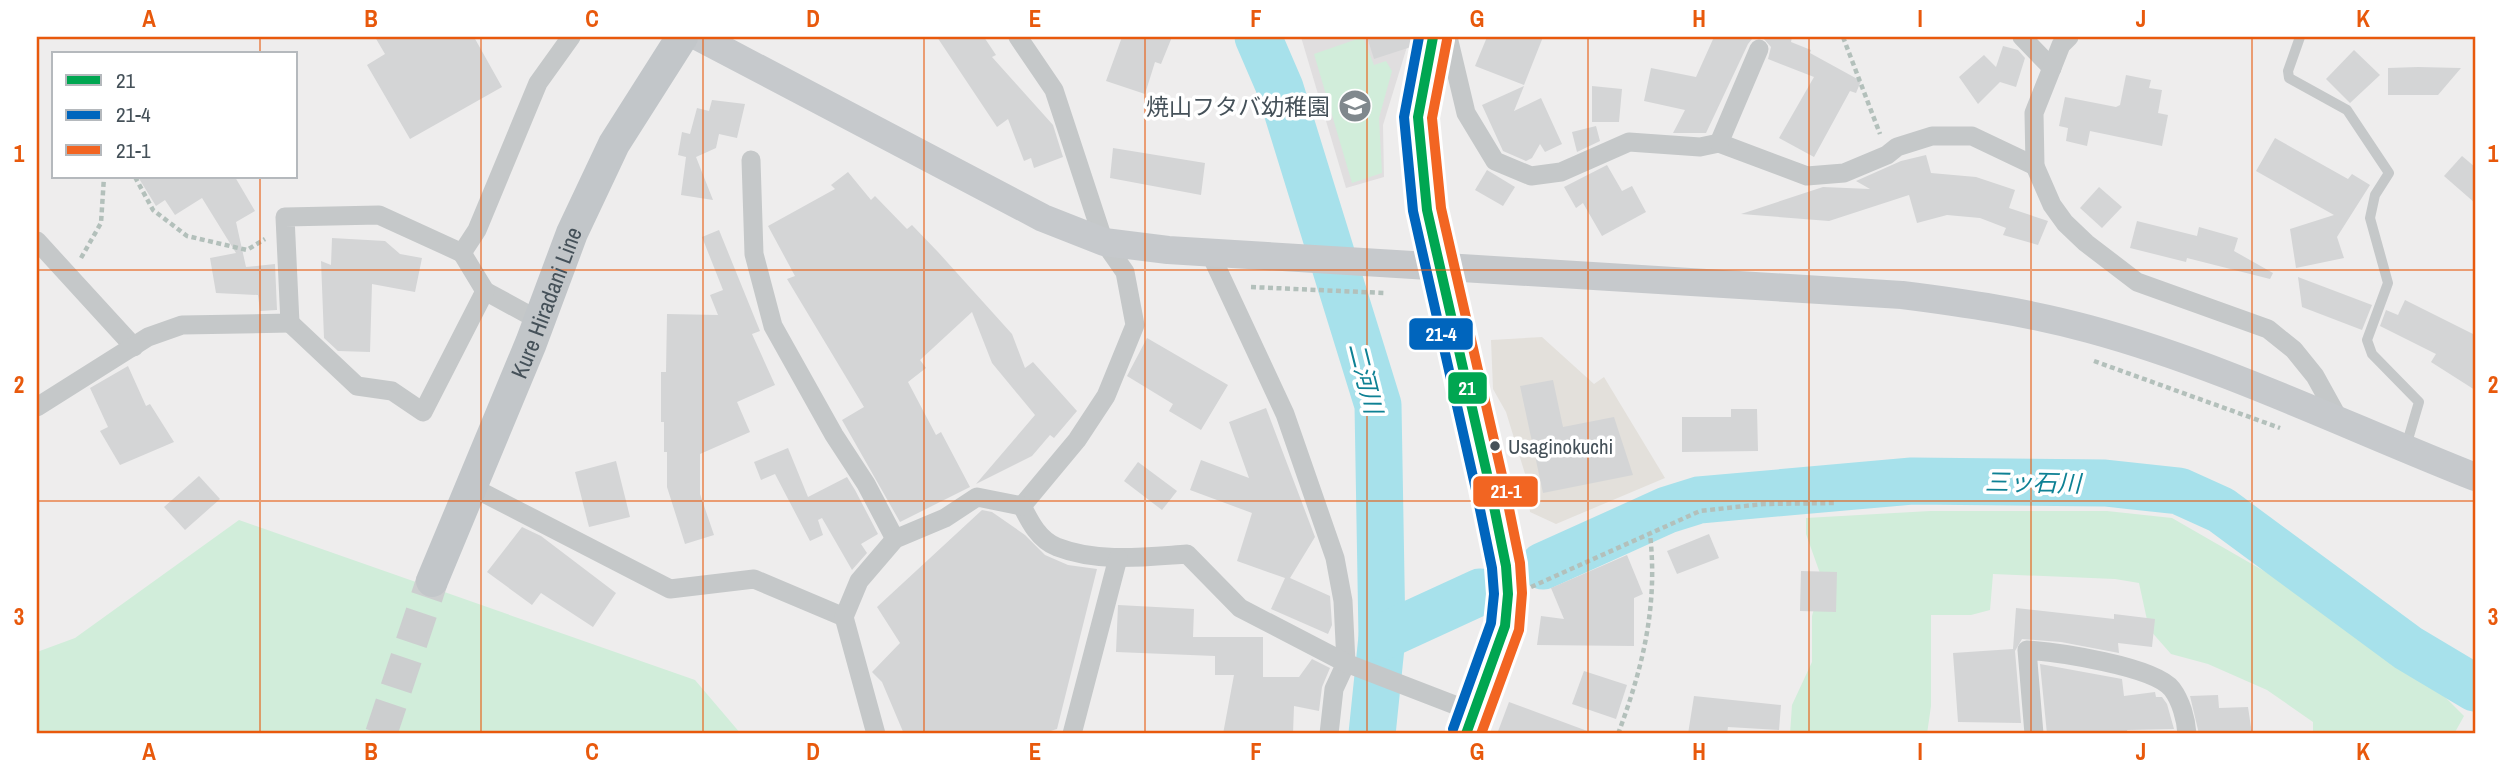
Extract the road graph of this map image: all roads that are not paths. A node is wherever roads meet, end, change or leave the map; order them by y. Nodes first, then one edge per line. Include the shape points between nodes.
1 (571, 37) edge
2 (682, 37) edge
3 (699, 37) edge
4 (1018, 37) edge
5 (1433, 37) edge
6 (1448, 37) edge
7 (2022, 37) edge
8 (2069, 37) edge
9 (2300, 37) edge
10 (1759, 49) dead end
11 (2052, 68) junction
12 (1719, 143) junction
13 (751, 160) dead end
14 (2035, 166) junction
15 (37, 241) edge
16 (1104, 242) junction
17 (462, 253) junction
18 (1221, 253) junction
19 (1439, 267) junction
20 (485, 292) junction
21 (540, 321) junction
22 (290, 323) junction
23 (134, 347) junction
24 (37, 407) edge
25 (2342, 424) junction
26 (2405, 450) junction
27 (2475, 477) edge
28 (470, 486) junction
29 (1022, 506) junction
30 (895, 540) junction
31 (1118, 558) junction
32 (432, 581) tunnel mouth
33 (844, 617) junction
34 (1352, 666) junction
35 (1463, 717) edge
36 (876, 734) edge
37 (1072, 734) edge
38 (1329, 734) edge
39 (2034, 734) edge
40 (2187, 734) edge

1 - 17 street via 538,83 477,230
2 - 21 main road, Kure Hiradani Line via 614,144 572,233
3 - 16 street via 1043,218
4 - 16 street via 1054,90
5 - 19 street via 1418,117 1427,210
6 - 12 street via 1466,113 1495,161 1531,176 1561,172 1629,142 1700,147
7 - 11 street
8 - 11 street
9 - 26 lane via 2289,78 2347,110 2389,173 2375,195 2370,218 2388,283 2367,340 2372,354 2419,402
10 - 12 street
11 - 14 street via 2034,113
12 - 14 street via 1807,176 1844,173 1932,136 1972,136
13 - 30 street via 754,254 773,326
14 - 25 street via 2052,205 2086,243 2137,282 2268,329 2294,350 2315,376
15 - 23 street
16 - 18 street
16 - 29 street via 1125,272 1135,325 1106,396 1077,440
17 - 20 street
17 - 22 street via 379,215 285,217
18 - 19 street
18 - 34 street via 1285,414 1335,558
19 - 25 street via 1902,295 1993,306 2207,368
19 - 35 street via 1506,566 1508,596 1505,626
20 - 21 street
20 - 22 street via 423,412 392,391 357,386
21 - 28 main road, Kure Hiradani Line
22 - 23 street via 182,325
23 - 24 street
25 - 26 street
26 - 27 street
28 - 32 main road, Kure Hiradani Line
28 - 33 street via 670,589 754,579
29 - 30 street via 977,497 945,518
29 - 31 street via 1033,528 1055,546
30 - 33 street via 859,581
31 - 34 street via 1187,554 1240,608
31 - 37 street
33 - 36 street
34 - 35 street
34 - 38 street via 1334,689
39 - 40 street via 2026,650 2062,653 2141,672 2171,687 2185,717

